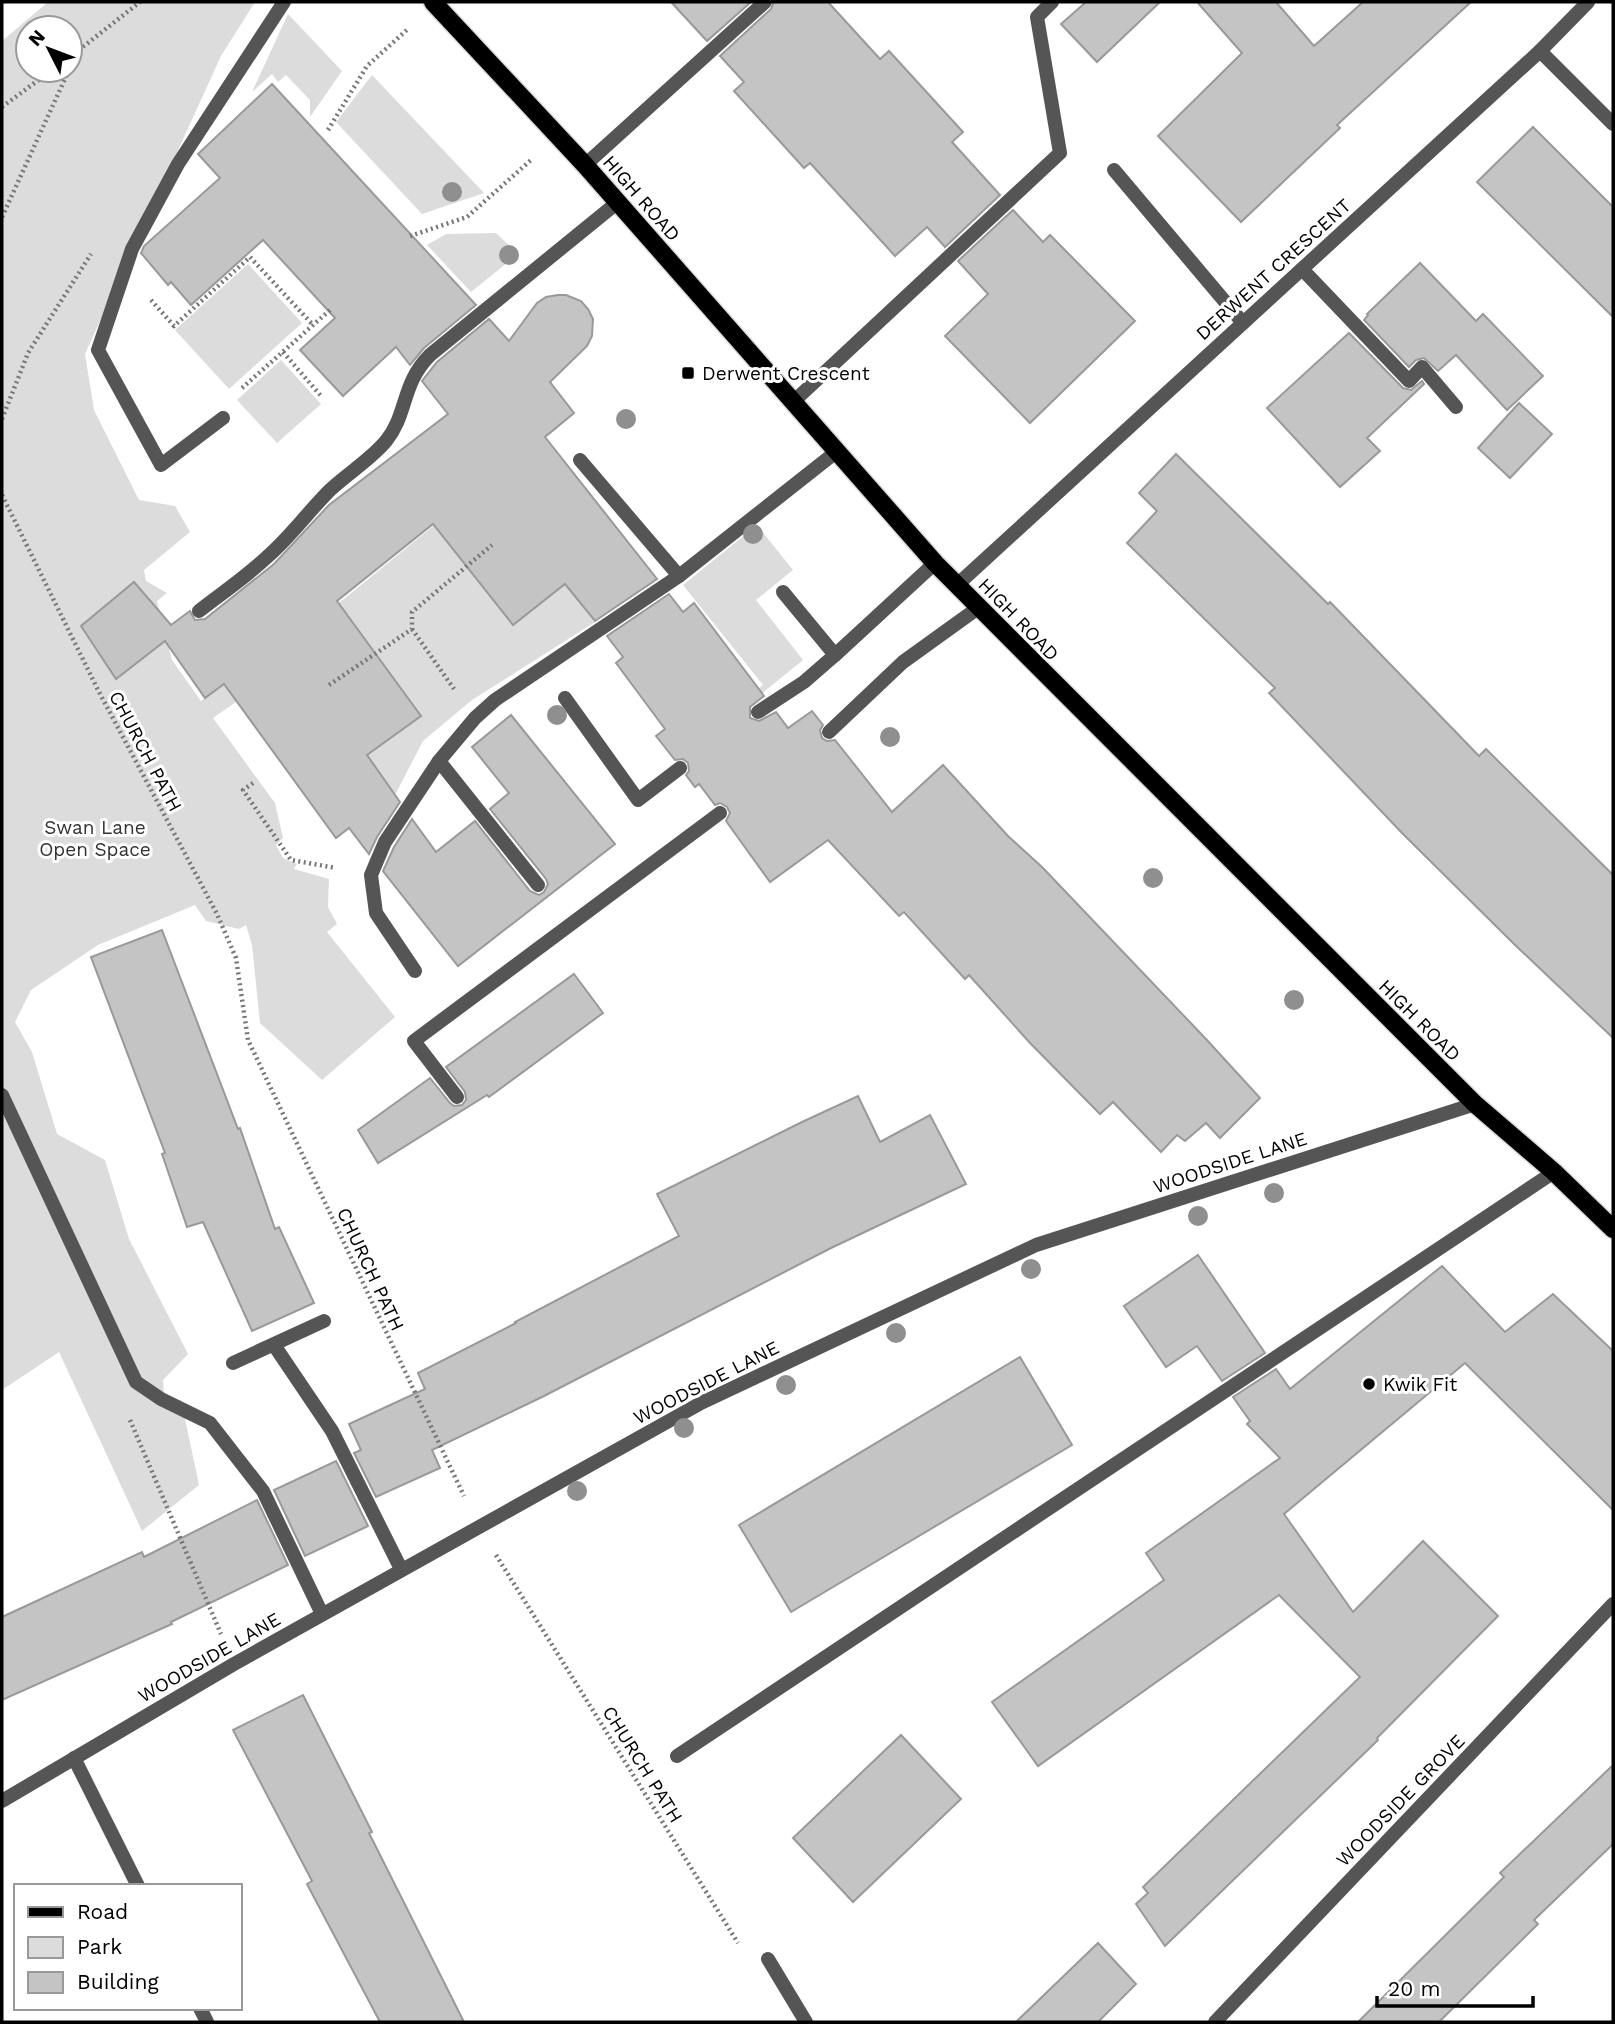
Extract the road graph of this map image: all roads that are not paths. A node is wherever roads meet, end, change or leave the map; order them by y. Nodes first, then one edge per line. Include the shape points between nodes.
1 (284, 2) edge
2 (765, 2) edge
3 (1052, 2) edge
4 (1588, 2) edge
5 (434, 3) edge
6 (1540, 51) junction
7 (1613, 124) edge
8 (585, 165) junction
9 (1114, 170) dead end
10 (618, 202) junction
11 (1302, 269) junction
12 (1243, 323) junction
13 (793, 402) junction
14 (1455, 407) dead end
15 (223, 418) dead end
16 (836, 452) junction
17 (580, 460) dead end
18 (935, 564) junction
19 (679, 576) junction
20 (957, 585) junction
21 (783, 592) dead end
22 (978, 608) junction
23 (199, 611) dead end
24 (835, 655) junction
25 (565, 698) dead end
26 (758, 712) dead end
27 (829, 732) dead end
28 (439, 761) junction
29 (680, 768) dead end
30 (720, 813) dead end
31 (538, 885) dead end
32 (415, 971) dead end
33 (2, 1095) edge
34 (457, 1097) dead end
35 (1475, 1104) junction
36 (1554, 1172) junction
37 (1613, 1230) edge
38 (324, 1321) dead end
39 (274, 1345) junction
40 (233, 1363) dead end
41 (401, 1569) junction
42 (1613, 1604) edge
43 (322, 1614) junction
44 (677, 1756) dead end
45 (74, 1758) junction
46 (3, 1796) edge
47 (137, 1884) edge
48 (768, 1959) dead end
49 (806, 2022) edge
50 (1214, 2022) edge

1 - 15 street via 178,164 132,248 98,350 161,465
2 - 8 street
3 - 13 street via 1037,17 1060,153
4 - 6 street, DERWENT CRESCENT
5 - 8 main road, HIGH ROAD
6 - 7 street
6 - 11 street, DERWENT CRESCENT
8 - 10 main road, HIGH ROAD
9 - 12 street
10 - 13 main road, HIGH ROAD
10 - 23 street via 430,355 417,368 387,440 332,488 268,557
11 - 12 street, DERWENT CRESCENT
11 - 14 street via 1409,381 1422,367
12 - 20 street, DERWENT CRESCENT
13 - 16 main road, HIGH ROAD
16 - 18 main road, HIGH ROAD
16 - 19 street
17 - 19 street
18 - 20 main road, HIGH ROAD
18 - 24 street
19 - 28 street via 495,701
20 - 22 main road, HIGH ROAD
21 - 24 street
22 - 27 street via 903,662
22 - 35 main road, HIGH ROAD
24 - 26 street
25 - 29 street via 638,800
28 - 31 street
28 - 32 street via 385,842 371,875 376,913
30 - 34 street via 414,1041
33 - 43 street via 136,1382 210,1423 263,1491
35 - 36 main road, HIGH ROAD
35 - 41 street, WOODSIDE LANE via 1036,1245 701,1404
36 - 37 main road, HIGH ROAD
36 - 44 street
38 - 39 street
39 - 40 street
39 - 41 street via 332,1431
41 - 43 street, WOODSIDE LANE
42 - 50 street, WOODSIDE GROVE
43 - 45 street, WOODSIDE LANE
45 - 46 street, WOODSIDE LANE
45 - 47 street
48 - 49 street

